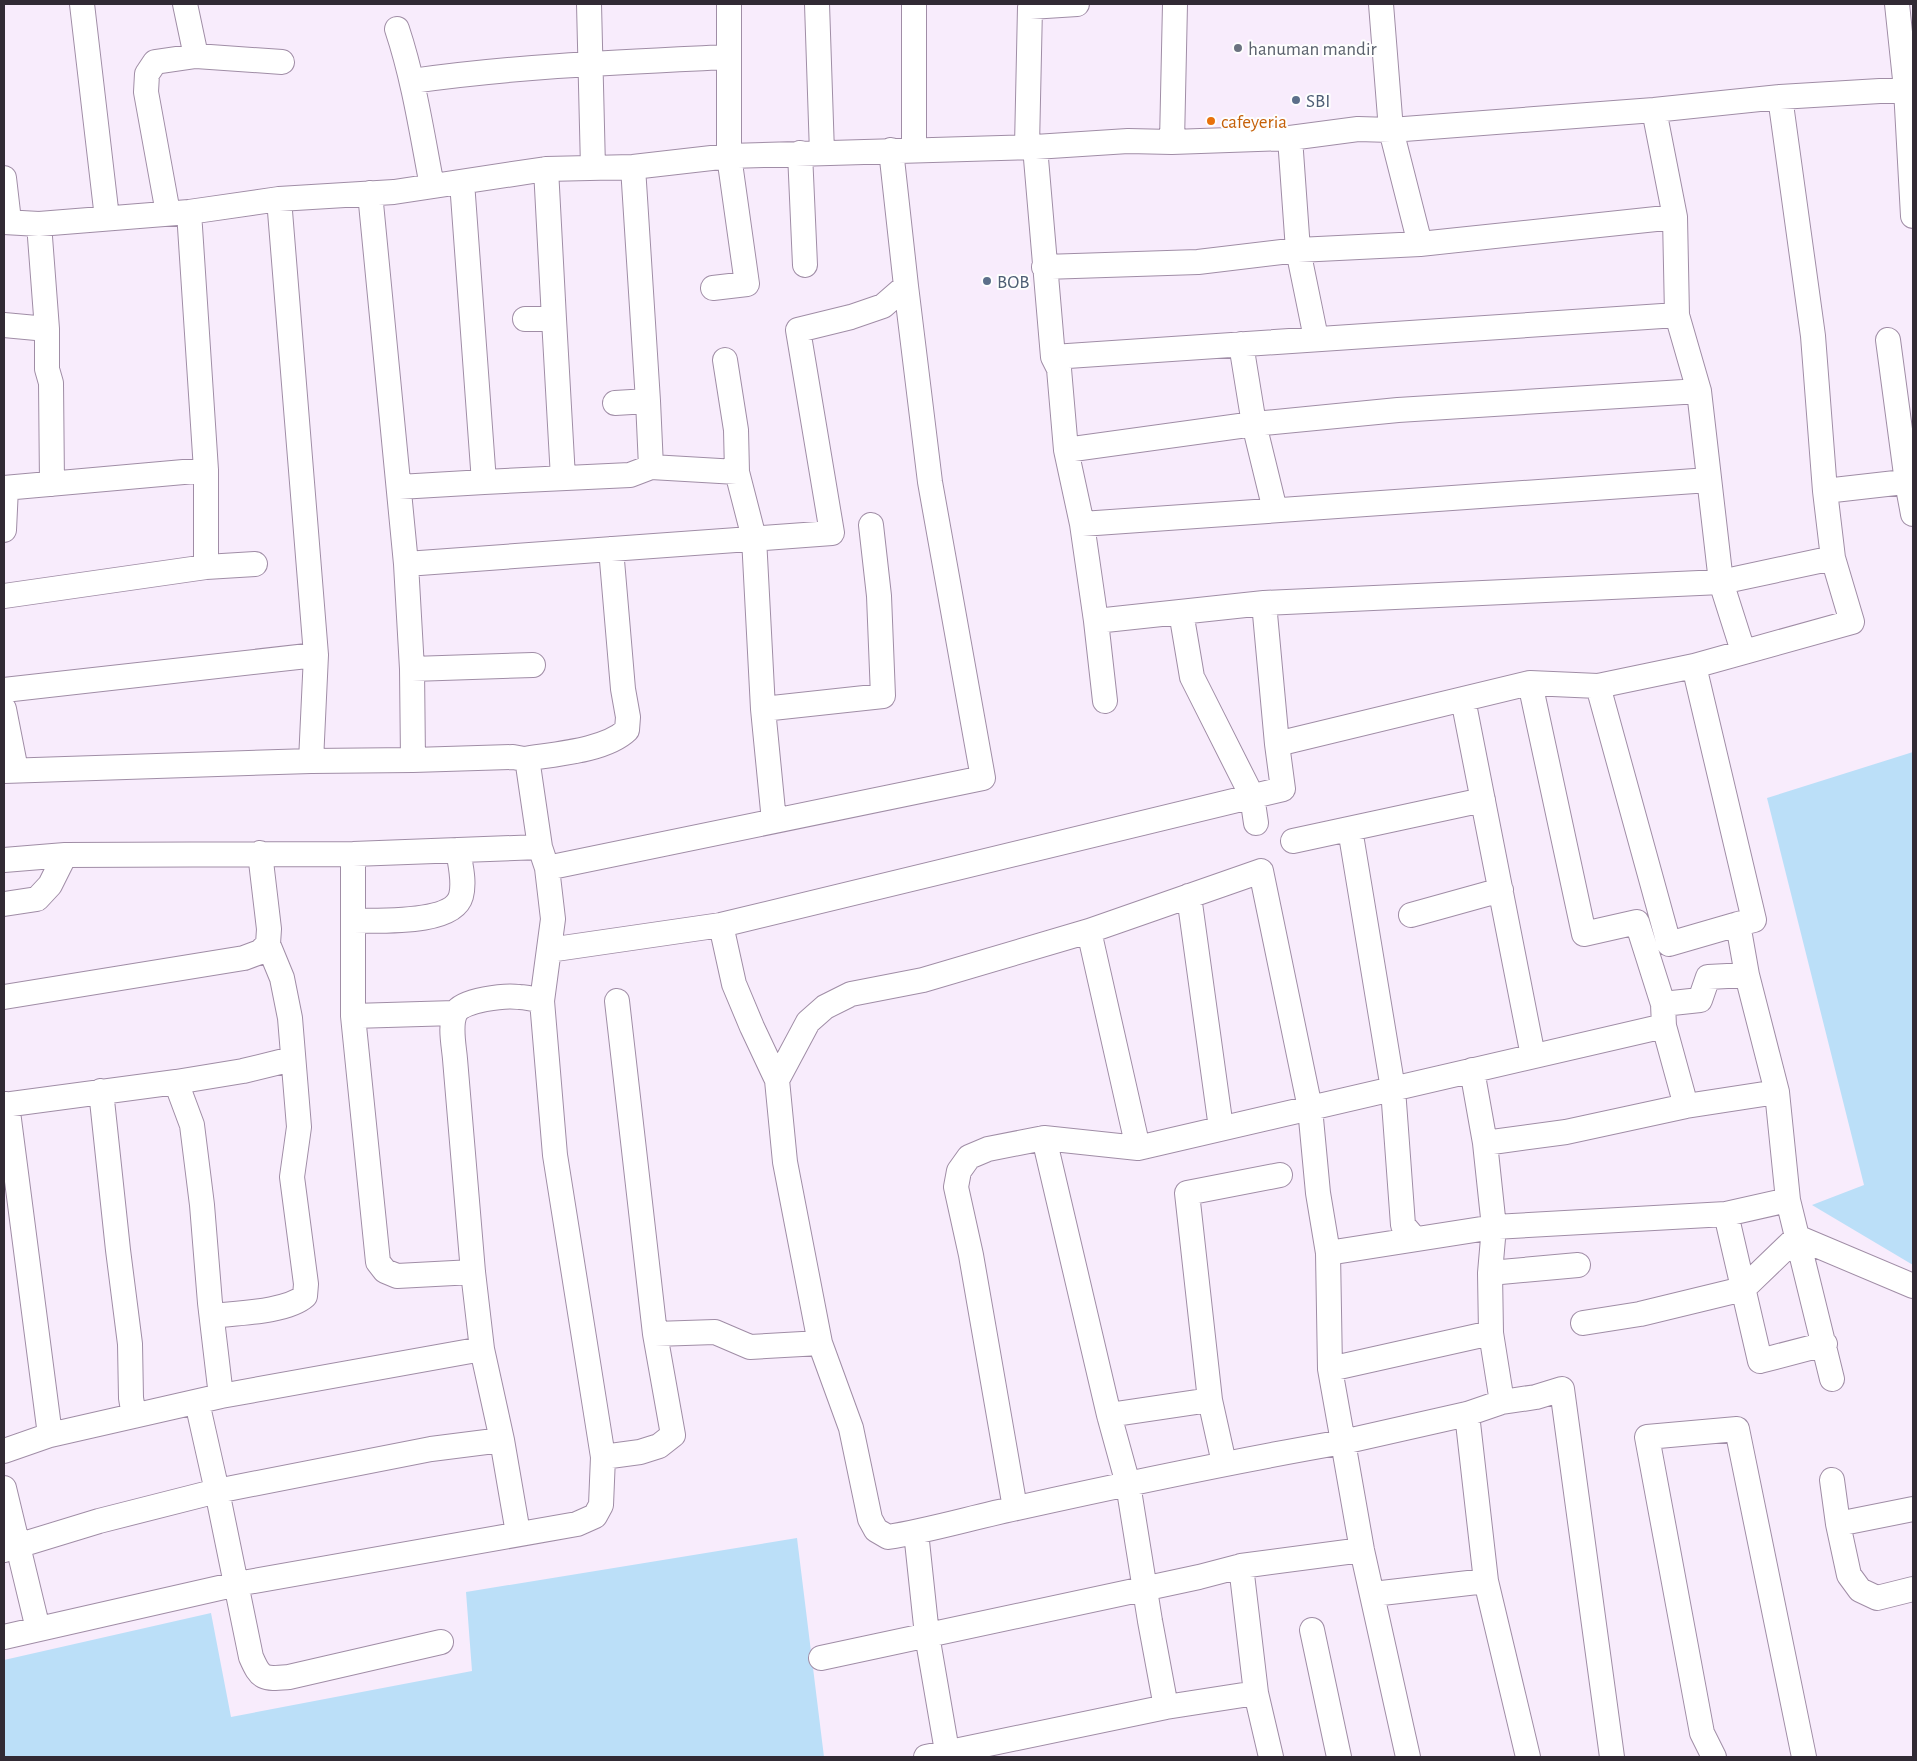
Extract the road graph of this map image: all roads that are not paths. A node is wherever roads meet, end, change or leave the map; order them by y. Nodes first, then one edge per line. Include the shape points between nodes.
1 (82, 4) edge
2 (185, 4) edge
3 (589, 4) edge
4 (729, 4) edge
5 (817, 4) edge
6 (914, 4) edge
7 (1077, 4) edge
8 (1175, 4) edge
9 (1381, 4) edge
10 (1897, 4) edge
11 (1030, 5) edge
12 (397, 29) dead end
13 (196, 56) junction
14 (729, 57) junction
15 (282, 62) dead end
16 (590, 64) junction
17 (412, 81) junction
18 (1910, 89) edge
19 (1780, 97) junction
20 (1654, 110) junction
21 (1391, 130) junction
22 (1290, 138) junction
23 (1172, 142) junction
24 (1031, 147) junction
25 (914, 149) junction
26 (891, 150) junction
27 (811, 153) junction
28 (729, 156) junction
29 (633, 167) junction
30 (593, 168) junction
31 (546, 169) junction
32 (4, 178) edge
33 (462, 182) junction
34 (432, 186) junction
35 (370, 193) junction
36 (279, 200) junction
37 (179, 213) junction
38 (1675, 216) junction
39 (1913, 216) edge
40 (107, 218) junction
41 (6, 222) edge
42 (39, 224) junction
43 (1420, 244) junction
44 (1298, 250) junction
45 (806, 264) dead end
46 (1044, 267) junction
47 (906, 286) junction
48 (713, 288) dead end
49 (1677, 315) junction
50 (525, 319) dead end
51 (554, 319) junction
52 (4, 325) edge
53 (47, 329) junction
54 (1316, 338) junction
55 (1888, 340) dead end
56 (1241, 344) junction
57 (1053, 357) junction
58 (725, 360) dead end
59 (1699, 391) junction
60 (648, 401) junction
61 (615, 403) dead end
62 (1254, 424) junction
63 (1066, 450) junction
64 (651, 467) junction
65 (206, 470) junction
66 (737, 472) junction
67 (564, 478) junction
68 (1709, 480) junction
69 (484, 482) junction
70 (1910, 482) edge
71 (52, 484) junction
72 (399, 487) junction
73 (5, 488) edge
74 (1825, 491) junction
75 (1275, 510) junction
76 (1913, 514) edge
77 (1082, 524) junction
78 (872, 525) dead end
79 (4, 530) edge
80 (754, 538) junction
81 (611, 549) junction
82 (1833, 558) junction
83 (255, 564) dead end
84 (406, 564) junction
85 (206, 568) junction
86 (1721, 582) junction
87 (4, 596) edge
88 (1264, 603) junction
89 (1181, 612) junction
90 (1096, 621) junction
91 (1743, 651) junction
92 (316, 655) junction
93 (533, 664) dead end
94 (1694, 666) junction
95 (412, 669) junction
96 (1530, 683) junction
97 (1598, 686) junction
98 (4, 690) edge
99 (1463, 699) junction
100 (1105, 701) dead end
101 (4, 709) edge
102 (763, 709) junction
103 (1277, 744) junction
104 (524, 759) junction
105 (413, 760) junction
106 (311, 761) junction
107 (10, 771) edge
108 (1252, 796) junction
109 (1483, 800) junction
110 (774, 821) junction
111 (1256, 823) dead end
112 (1350, 829) junction
113 (1292, 841) dead end
114 (458, 850) junction
115 (260, 853) junction
116 (353, 854) junction
117 (65, 855) junction
118 (544, 857) junction
119 (4, 860) edge
120 (1500, 890) junction
121 (1189, 896) junction
122 (4, 904) edge
123 (1410, 915) dead end
124 (354, 921) junction
125 (1738, 924) junction
126 (721, 925) junction
127 (1090, 931) junction
128 (268, 944) junction
129 (549, 950) junction
130 (1747, 975) junction
131 (4, 997) edge
132 (542, 1001) junction
133 (617, 1001) dead end
134 (455, 1013) junction
135 (1664, 1015) junction
136 (354, 1016) junction
137 (1533, 1056) junction
138 (292, 1059) junction
139 (1472, 1070) junction
140 (777, 1080) junction
141 (176, 1082) junction
142 (1393, 1089) junction
143 (101, 1092) junction
144 (1777, 1092) junction
145 (5, 1105) edge
146 (1686, 1106) junction
147 (1310, 1108) junction
148 (1221, 1128) junction
149 (1044, 1138) junction
150 (1485, 1143) junction
151 (1138, 1148) junction
152 (1280, 1175) dead end
153 (1788, 1200) junction
154 (1726, 1214) junction
155 (1494, 1227) junction
156 (1797, 1237) junction
157 (1415, 1239) junction
158 (1328, 1253) junction
159 (1578, 1265) dead end
160 (473, 1272) junction
161 (1490, 1273) junction
162 (1913, 1286) edge
163 (1743, 1289) junction
164 (212, 1316) junction
165 (1583, 1323) dead end
166 (1491, 1333) junction
167 (655, 1334) junction
168 (820, 1343) junction
169 (1825, 1344) junction
170 (482, 1349) junction
171 (1330, 1369) junction
172 (1832, 1379) dead end
173 (221, 1396) junction
174 (1210, 1400) junction
175 (197, 1402) junction
176 (1502, 1402) junction
177 (1466, 1414) junction
178 (1109, 1415) junction
179 (134, 1416) junction
180 (50, 1435) junction
181 (502, 1440) junction
182 (1343, 1442) junction
183 (4, 1451) edge
184 (603, 1457) junction
185 (1224, 1463) junction
186 (1832, 1480) dead end
187 (1128, 1484) junction
188 (4, 1488) edge
189 (217, 1491) junction
190 (1014, 1508) junction
191 (1913, 1509) edge
192 (1838, 1524) junction
193 (916, 1532) junction
194 (518, 1533) junction
195 (11, 1548) edge
196 (1362, 1550) junction
197 (1240, 1566) junction
198 (1486, 1581) junction
199 (237, 1584) junction
200 (1145, 1588) junction
201 (1913, 1589) edge
202 (1373, 1594) junction
203 (38, 1629) junction
204 (1312, 1630) dead end
205 (927, 1635) junction
206 (4, 1636) edge
207 (441, 1642) dead end
208 (822, 1658) dead end
209 (1256, 1693) junction
210 (1166, 1707) junction
211 (941, 1756) edge
212 (1271, 1757) edge
213 (1339, 1757) edge
214 (1408, 1757) edge
215 (1528, 1757) edge
216 (1612, 1757) edge
217 (1714, 1757) edge
218 (1804, 1757) edge

1 - 40 street
2 - 13 street
3 - 16 street
4 - 14 street
5 - 27 street
6 - 25 street
7 - 11 street
8 - 23 street
9 - 21 street
10 - 18 street
11 - 24 street
12 - 17 street
13 - 15 street
13 - 37 street via 155,62 147,74 146,92
14 - 16 street
14 - 28 street
16 - 17 street
16 - 30 street
17 - 34 street
18 - 19 street
18 - 39 street
19 - 20 street
19 - 74 street via 1814,336
20 - 21 street
20 - 38 street
21 - 22 street via 1358,129
21 - 43 street
22 - 23 street
22 - 44 street
23 - 24 street via 1128,141
24 - 25 street
24 - 46 street
25 - 26 street
26 - 27 street
26 - 47 street
27 - 28 street
27 - 45 street
28 - 29 street
28 - 48 street via 747,284
29 - 30 street
29 - 60 street
30 - 31 street
31 - 33 street
31 - 51 street
32 - 41 street
33 - 34 street
33 - 69 street
34 - 35 street
35 - 36 street
35 - 72 street
36 - 37 street
36 - 92 street
37 - 40 street
37 - 65 street
38 - 43 street
38 - 49 street
40 - 42 street
41 - 42 street
42 - 53 street
43 - 44 street
44 - 46 street via 1198,262
44 - 54 street
46 - 57 street
47 - 80 street via 883,306 798,330 832,533
47 - 110 street via 930,482 983,778
49 - 54 street
49 - 59 street
50 - 51 street
51 - 67 street
52 - 53 street
53 - 71 street
54 - 56 street
55 - 70 street
56 - 57 street
56 - 62 street
57 - 63 street via 1059,369
58 - 66 street via 736,430
59 - 62 street via 1408,410
59 - 68 street
60 - 61 street
60 - 64 street
62 - 63 street
62 - 75 street
63 - 77 street
64 - 66 street
64 - 67 street via 630,476
65 - 71 street
65 - 85 street
66 - 80 street
67 - 69 street
68 - 75 street
68 - 86 street
69 - 72 street
70 - 74 street
70 - 76 street
71 - 73 street
72 - 84 street
73 - 79 street
74 - 82 street
75 - 77 street
77 - 90 street
78 - 102 street via 883,696
80 - 81 street
80 - 102 street
81 - 84 street
81 - 104 street via 628,717 626,730 603,745
82 - 86 street
82 - 91 street via 1852,622
83 - 85 street
84 - 95 street
85 - 87 street
86 - 88 street
86 - 91 street
88 - 89 street
88 - 103 street
89 - 90 street
89 - 108 street via 1192,677
90 - 100 street
91 - 94 street
92 - 98 street
92 - 106 street
93 - 95 street
94 - 97 street
94 - 125 street via 1754,920
95 - 105 street
96 - 97 street
96 - 99 street
96 - 135 street via 1584,934 1637,922
97 - 125 street via 1669,944
99 - 103 street
99 - 109 street
101 - 107 street
102 - 110 street
103 - 108 street via 1283,789
104 - 105 street
104 - 118 street via 528,765
105 - 106 street
106 - 107 street
108 - 111 street
108 - 126 street
109 - 112 street
109 - 120 street
110 - 118 street
112 - 113 street
112 - 142 street
114 - 116 street
114 - 118 street
114 - 124 street via 463,882 456,906 426,918
115 - 116 street
115 - 117 street
115 - 128 street
116 - 124 street
117 - 119 street
117 - 122 street via 50,885 38,899
118 - 129 street via 553,919
120 - 123 street
120 - 137 street
121 - 127 street
121 - 147 street via 1261,871
121 - 148 street
124 - 136 street
125 - 130 street
126 - 129 street
126 - 140 street via 734,984
127 - 140 street via 923,980 851,994 825,1007 808,1022
127 - 151 street
128 - 131 street via 260,952 244,958
128 - 138 street via 282,978 290,1018
129 - 132 street
130 - 135 street via 1708,977 1700,1000
130 - 144 street
132 - 134 street via 517,996 489,999 462,1005
132 - 184 street via 555,1155
133 - 167 street
134 - 136 street
134 - 160 street via 455,1059
135 - 137 street
135 - 146 street
136 - 160 street via 378,1262 385,1271 397,1276
137 - 139 street
138 - 141 street
138 - 164 street via 299,1127 292,1177 305,1296 283,1307
139 - 142 street
139 - 150 street
140 - 168 street via 785,1162
141 - 143 street
141 - 164 street via 192,1125
142 - 147 street
142 - 157 street via 1403,1225
143 - 145 street
143 - 179 street via 130,1344
144 - 146 street
144 - 153 street
145 - 180 street
146 - 150 street via 1566,1132
147 - 148 street
147 - 158 street via 1318,1193
148 - 151 street
149 - 151 street
149 - 178 street
149 - 190 street via 988,1149 969,1157 959,1172 956,1187 971,1255
150 - 155 street
152 - 174 street via 1188,1193
153 - 154 street
153 - 156 street
154 - 155 street
154 - 163 street
155 - 157 street
155 - 161 street
156 - 162 street
156 - 163 street
156 - 169 street
157 - 158 street
158 - 171 street
159 - 161 street
160 - 170 street
161 - 166 street
163 - 165 street via 1640,1314
163 - 169 street via 1760,1361
164 - 173 street
166 - 171 street
166 - 176 street
167 - 168 street via 715,1332 750,1347
167 - 184 street via 673,1435 659,1446 640,1452
168 - 193 street via 851,1428 870,1519 876,1530 888,1537
169 - 172 street
170 - 173 street
170 - 181 street
171 - 182 street
173 - 175 street
174 - 178 street
174 - 185 street
175 - 179 street
175 - 189 street
176 - 177 street
176 - 216 street via 1562,1389
177 - 182 street
177 - 198 street
178 - 187 street
179 - 180 street
180 - 183 street
181 - 189 street via 431,1449
181 - 194 street
182 - 185 street
182 - 196 street
184 - 194 street via 601,1505 595,1516 577,1524
185 - 187 street
186 - 192 street
187 - 190 street
187 - 200 street
188 - 195 street
189 - 195 street via 99,1521
189 - 199 street
190 - 193 street
191 - 192 street
192 - 201 street via 1848,1575 1860,1590 1876,1598
193 - 205 street
194 - 199 street
195 - 203 street
196 - 197 street
196 - 202 street
197 - 200 street
197 - 209 street
198 - 202 street
198 - 215 street
199 - 203 street
199 - 207 street via 251,1657 258,1672 268,1679
200 - 205 street
200 - 210 street
202 - 214 street
203 - 206 street
204 - 213 street
205 - 208 street
205 - 211 street
209 - 210 street
209 - 212 street
210 - 211 street
217 - 218 street via 1702,1733 1647,1437 1737,1429

